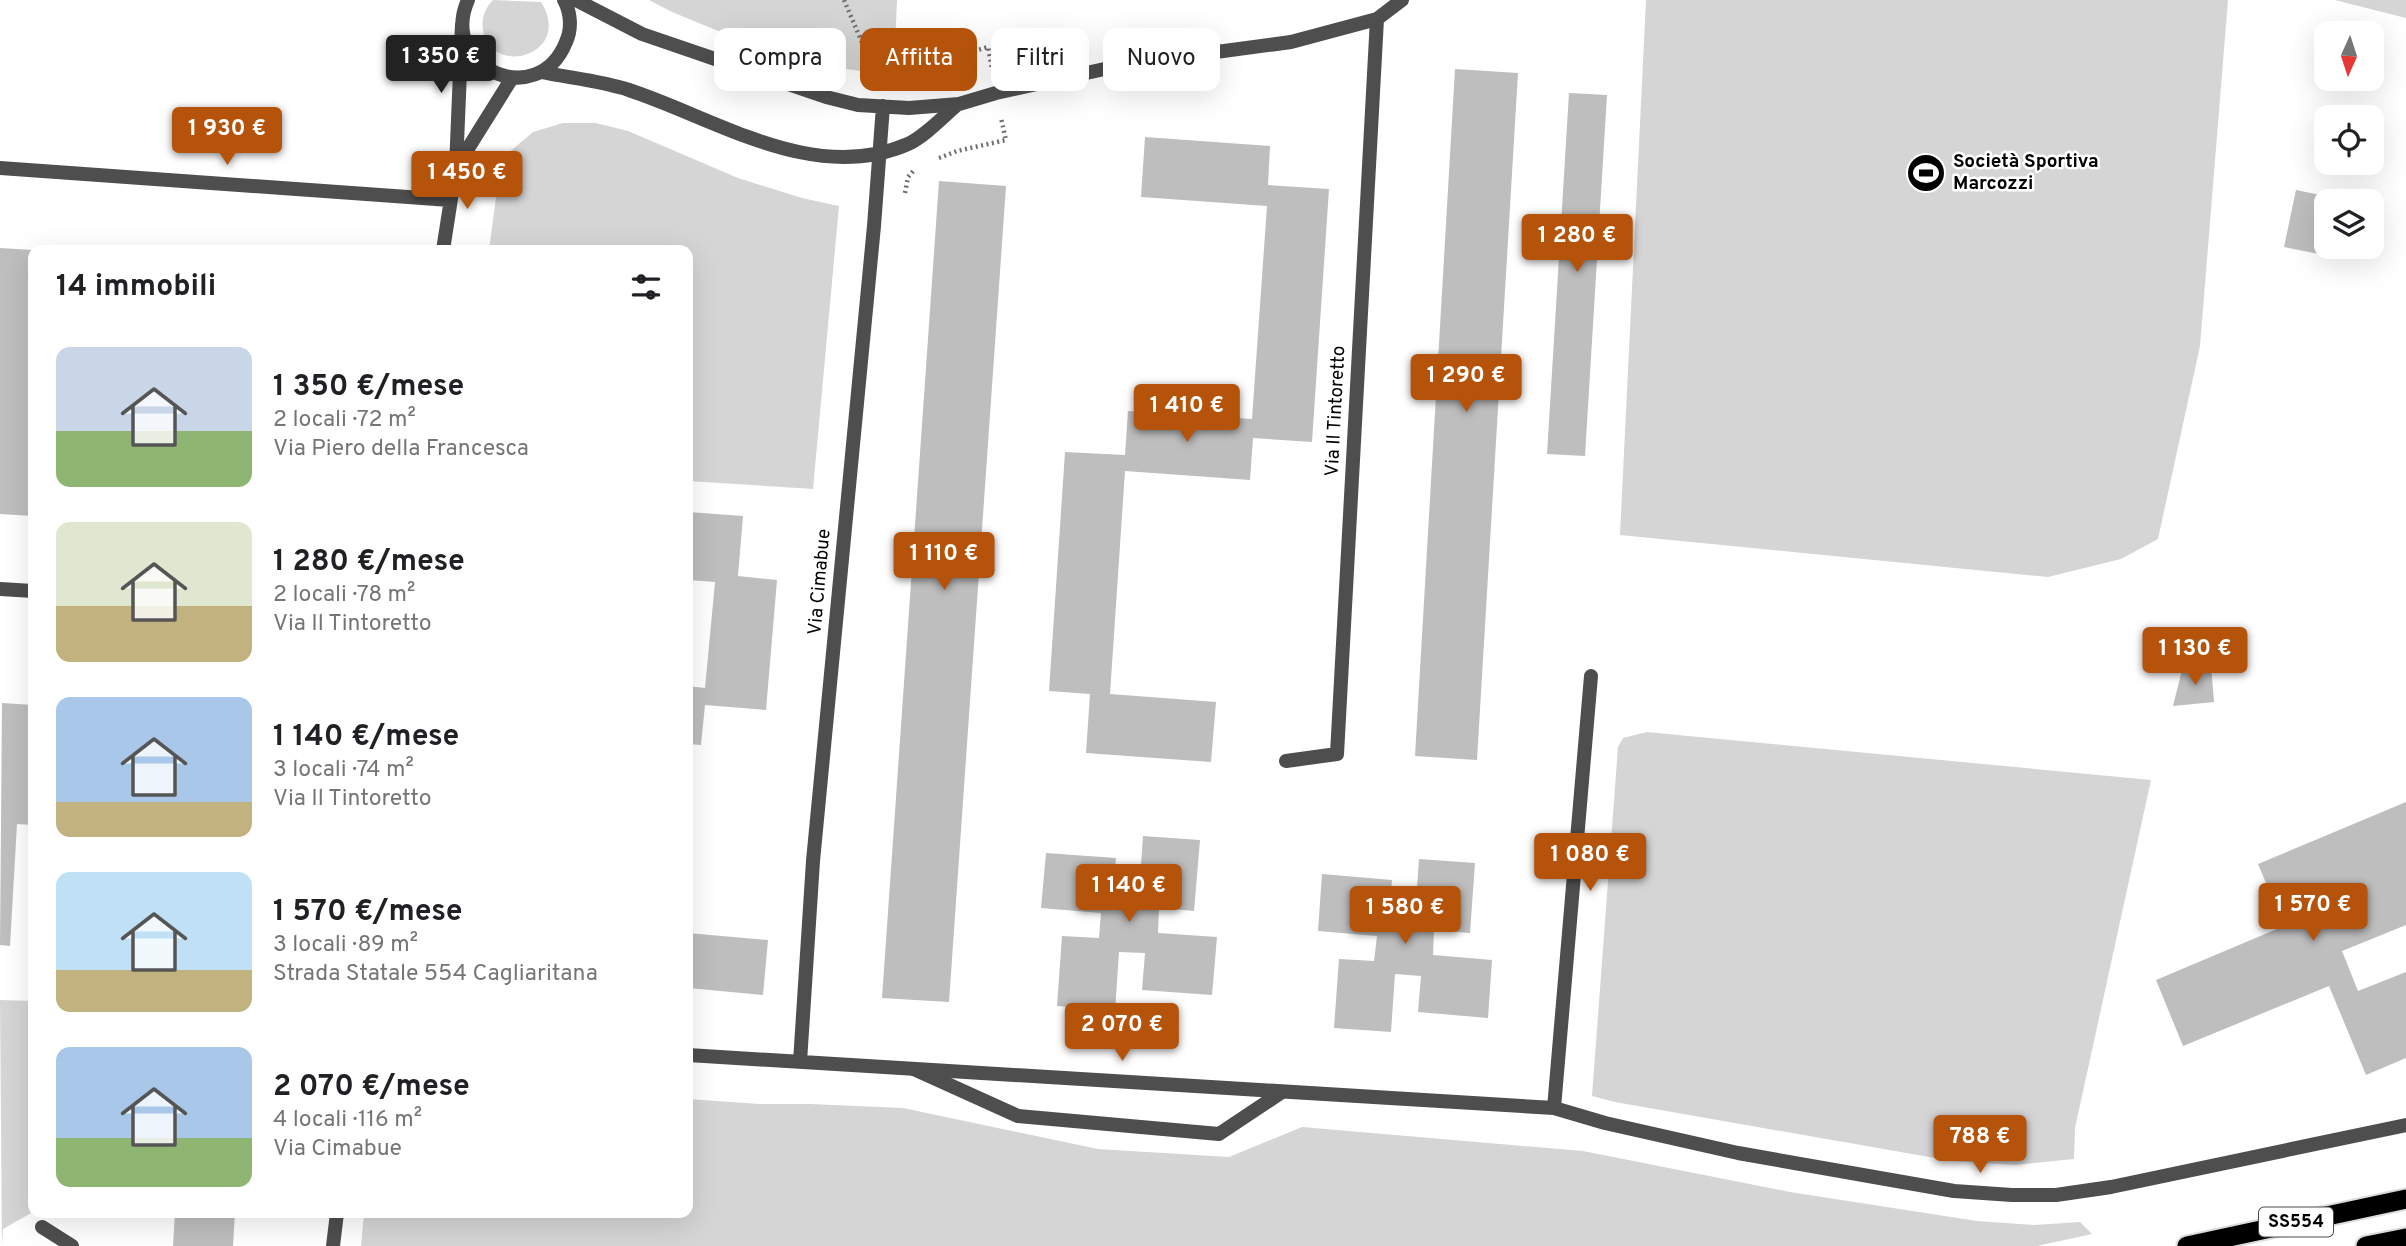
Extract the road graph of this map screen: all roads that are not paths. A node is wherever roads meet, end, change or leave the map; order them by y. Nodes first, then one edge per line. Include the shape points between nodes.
1 (468, 0) edge
2 (564, 0) edge
3 (576, 0) edge
4 (1402, 0) edge
5 (1377, 19) junction
6 (462, 24) junction
7 (541, 72) junction
8 (512, 78) junction
9 (959, 104) junction
10 (883, 106) junction
11 (881, 152) junction
12 (456, 167) junction
13 (0, 168) edge
14 (450, 201) junction
15 (444, 245) edge
16 (0, 589) edge
17 (28, 591) edge
18 (1591, 676) dead end
19 (1286, 761) dead end
20 (693, 1055) edge
21 (800, 1062) junction
22 (912, 1069) junction
23 (1282, 1092) junction
24 (1554, 1108) junction
25 (2406, 1125) edge
26 (2406, 1199) edge
27 (336, 1218) edge
28 (42, 1227) dead end
29 (2406, 1238) edge
30 (72, 1246) edge
31 (333, 1246) edge
32 (2187, 1246) edge
33 (2366, 1246) edge

1 - 6 street
2 - 7 street via 570,22 568,38 553,64
3 - 10 street via 642,34 826,97
4 - 5 street
5 - 9 street via 1291,42 1127,64
5 - 19 street, Via Il Tintoretto via 1336,754
6 - 8 street via 464,40 477,61
6 - 12 street
7 - 8 street
7 - 11 street via 626,89 763,143 831,158
8 - 12 street
9 - 10 street
9 - 11 street via 910,144
10 - 11 street, Via Cimabue
11 - 21 street, Via Cimabue via 813,861
12 - 14 street
13 - 14 street
14 - 15 street
16 - 17 street
18 - 24 street
20 - 21 street
21 - 22 street
22 - 23 street
22 - 23 street via 1018,1116 1219,1134
23 - 24 street
24 - 25 street via 1790,1163 1954,1191 2012,1195 2056,1195 2111,1187
26 - 32 highway, SS554
27 - 31 street
28 - 30 street
29 - 33 highway

